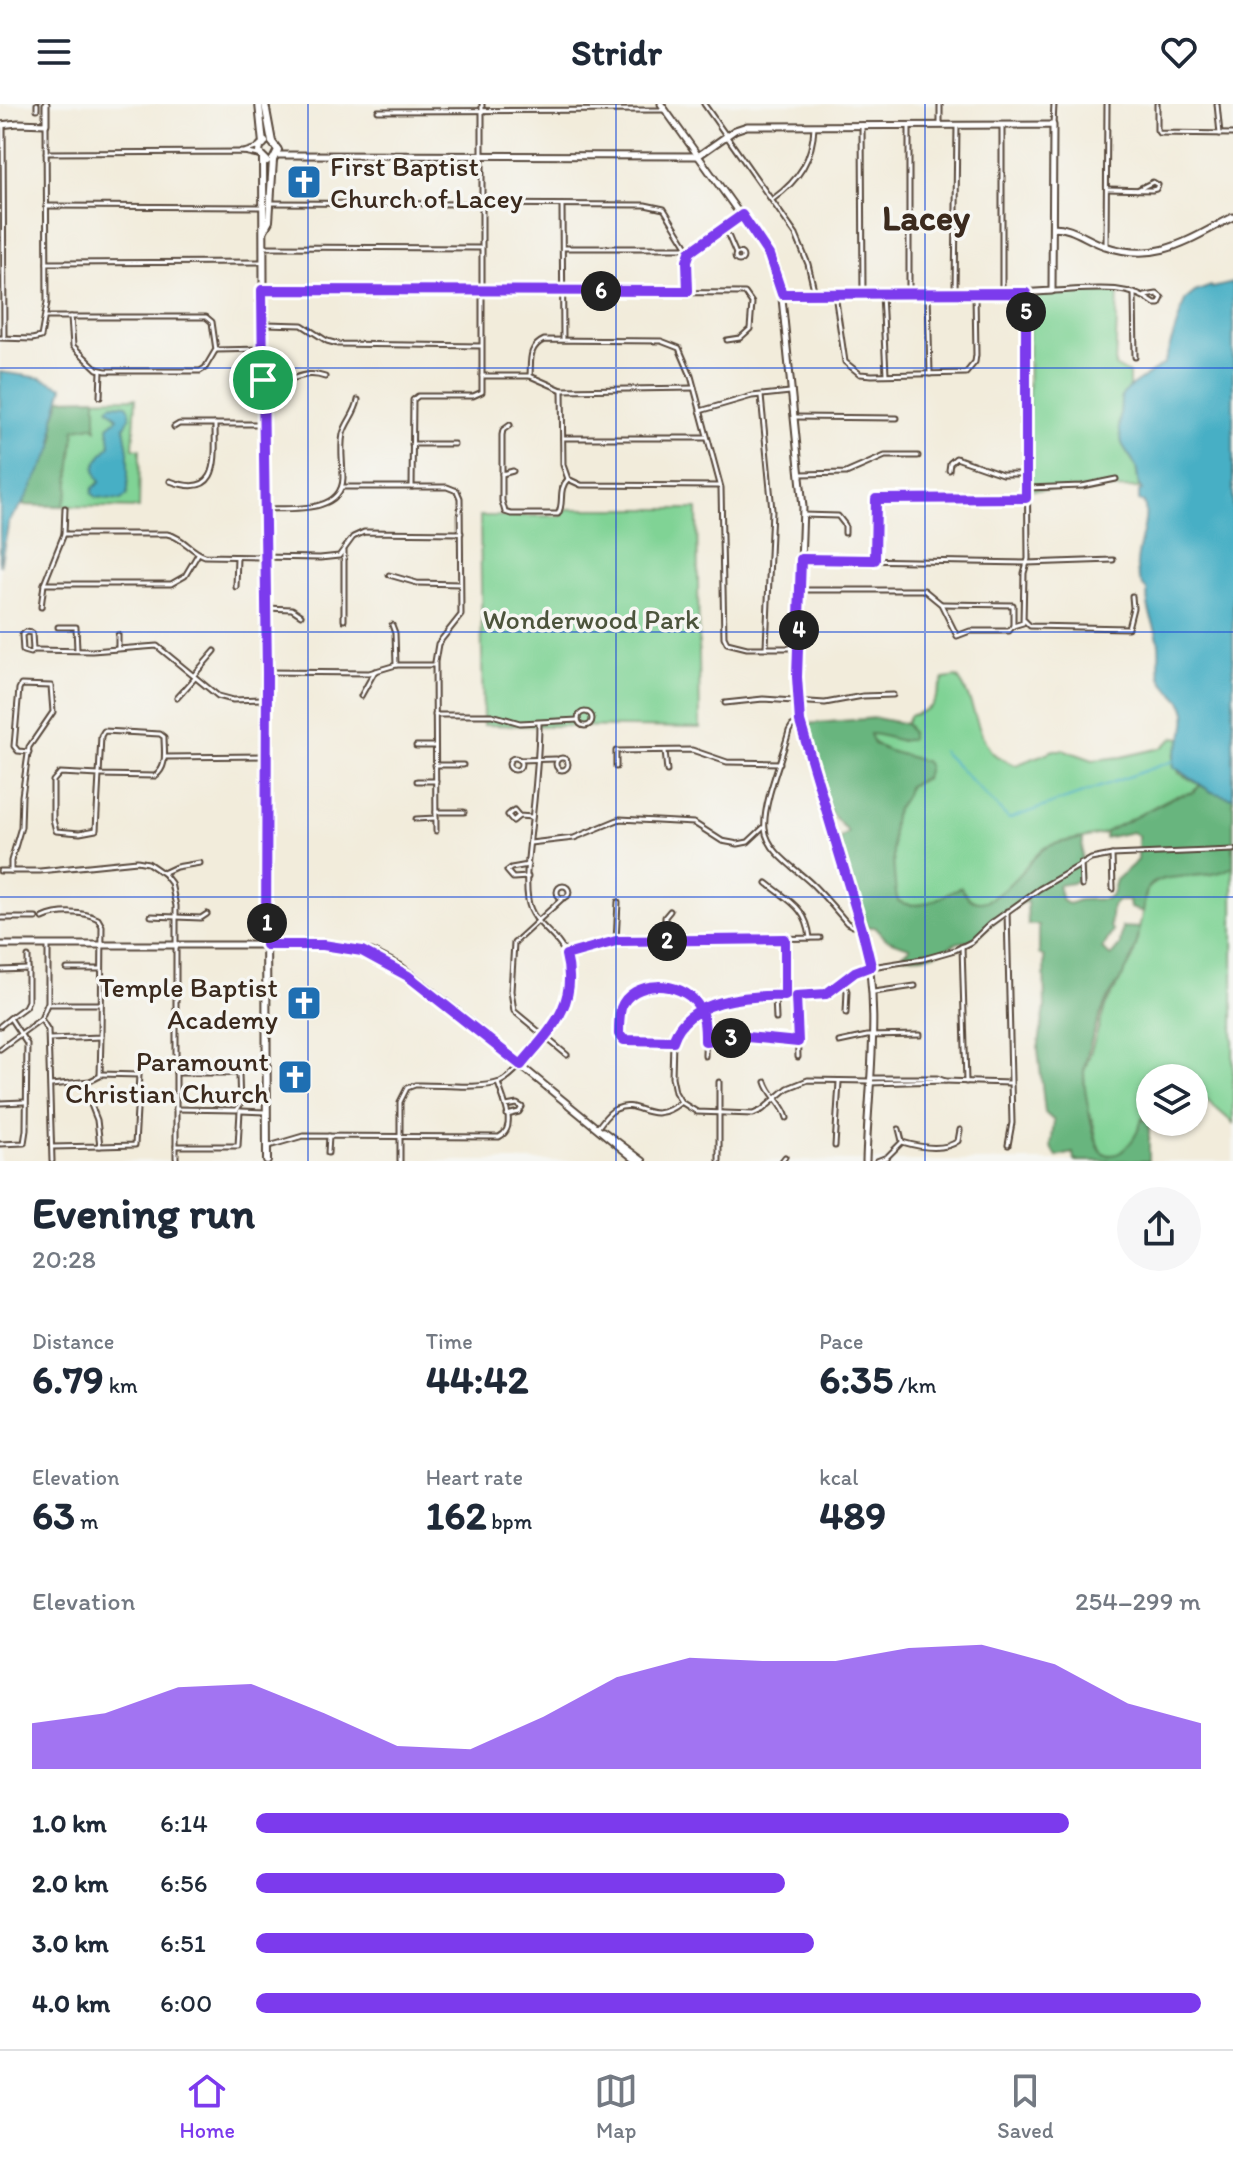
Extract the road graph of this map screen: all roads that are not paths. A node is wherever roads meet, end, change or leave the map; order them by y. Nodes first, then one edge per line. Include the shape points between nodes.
1 (46, 104) edge
2 (259, 104) edge
3 (265, 104) edge
4 (482, 104) edge
5 (611, 104) edge
6 (661, 104) edge
7 (704, 104) edge
8 (940, 104) edge
9 (1054, 104) edge
10 (1107, 104) edge
11 (1157, 104) edge
12 (1217, 104) edge
13 (666, 110) junction
14 (378, 111) dead end
15 (482, 111) junction
16 (611, 111) junction
17 (46, 124) junction
18 (1, 125) edge
19 (862, 125) junction
20 (909, 125) junction
21 (940, 125) junction
22 (957, 125) junction
23 (1002, 125) junction
24 (1053, 125) junction
25 (814, 126) junction
26 (1220, 134) junction
27 (1233, 134) edge
28 (726, 136) junction
29 (261, 145) junction
30 (275, 151) junction
31 (244, 152) junction
32 (46, 153) junction
33 (698, 156) junction
34 (481, 157) junction
35 (262, 158) junction
36 (1107, 189) junction
37 (1137, 190) dead end
38 (773, 199) junction
39 (481, 204) junction
40 (267, 205) junction
41 (562, 205) junction
42 (46, 206) junction
43 (742, 215) junction
44 (1233, 217) edge
45 (1053, 227) junction
46 (725, 228) junction
47 (1106, 246) junction
48 (263, 247) junction
49 (481, 248) junction
50 (562, 248) junction
51 (689, 250) junction
52 (736, 254) dead end
53 (262, 262) junction
54 (47, 263) junction
55 (262, 290) junction
56 (481, 291) junction
57 (562, 291) junction
58 (688, 291) junction
59 (1052, 291) junction
60 (1026, 293) junction
61 (1134, 293) junction
62 (782, 294) junction
63 (815, 294) junction
64 (835, 294) junction
65 (863, 294) junction
66 (882, 294) junction
67 (909, 294) junction
68 (928, 294) junction
69 (955, 294) junction
70 (975, 294) junction
71 (1002, 294) junction
72 (1145, 296) dead end
73 (45, 317) junction
74 (71, 317) junction
75 (263, 324) junction
76 (2, 338) edge
77 (563, 339) junction
78 (727, 340) dead end
79 (481, 346) junction
80 (263, 349) junction
81 (216, 350) junction
82 (1135, 357) dead end
83 (101, 371) junction
84 (886, 375) junction
85 (930, 375) junction
86 (482, 376) junction
87 (530, 376) junction
88 (325, 377) dead end
89 (263, 380) junction
90 (694, 388) junction
91 (562, 390) junction
92 (793, 392) junction
93 (409, 393) dead end
94 (761, 396) junction
95 (100, 397) dead end
96 (416, 398) junction
97 (358, 400) dead end
98 (700, 411) junction
99 (795, 417) junction
100 (897, 418) dead end
101 (215, 424) junction
102 (263, 424) junction
103 (510, 425) dead end
104 (174, 427) dead end
105 (563, 438) junction
106 (708, 438) junction
107 (412, 444) junction
108 (454, 444) dead end
109 (918, 456) dead end
110 (949, 470) dead end
111 (513, 471) dead end
112 (502, 474) junction
113 (801, 474) junction
114 (1026, 474) junction
115 (568, 479) junction
116 (1116, 479) dead end
117 (170, 481) dead end
118 (720, 486) junction
119 (342, 487) junction
120 (412, 487) junction
121 (1027, 488) junction
122 (1026, 498) junction
123 (65, 508) dead end
124 (265, 509) junction
125 (803, 515) junction
126 (183, 532) dead end
127 (461, 533) junction
128 (845, 533) dead end
129 (64, 534) junction
130 (180, 538) junction
131 (344, 551) junction
132 (198, 554) junction
133 (237, 557) junction
134 (266, 558) junction
135 (801, 559) junction
136 (875, 560) junction
137 (1113, 560) dead end
138 (1027, 563) junction
139 (389, 575) dead end
140 (183, 579) junction
141 (44, 584) junction
142 (461, 584) junction
143 (187, 585) dead end
144 (236, 587) dead end
145 (800, 590) junction
146 (1132, 596) dead end
147 (941, 604) junction
148 (41, 607) dead end
149 (266, 608) junction
150 (301, 615) dead end
151 (344, 620) dead end
152 (1024, 620) junction
153 (392, 625) dead end
154 (1013, 626) junction
155 (58, 627) dead end
156 (118, 635) dead end
157 (766, 647) junction
158 (798, 648) junction
159 (118, 649) junction
160 (33, 650) junction
161 (77, 650) junction
162 (215, 651) dead end
163 (396, 665) junction
164 (435, 665) junction
165 (375, 671) junction
166 (267, 672) junction
167 (194, 677) junction
168 (893, 695) dead end
169 (361, 696) dead end
170 (177, 698) dead end
171 (267, 699) junction
172 (797, 702) junction
173 (725, 703) dead end
174 (435, 715) junction
175 (578, 720) dead end
176 (800, 722) junction
177 (539, 723) junction
178 (416, 746) dead end
179 (435, 746) junction
180 (665, 750) junction
181 (29, 752) junction
182 (267, 756) junction
183 (165, 757) junction
184 (556, 759) dead end
185 (519, 760) dead end
186 (538, 760) junction
187 (780, 763) junction
188 (435, 765) junction
189 (463, 765) dead end
190 (616, 767) dead end
191 (667, 771) dead end
192 (99, 775) junction
193 (417, 781) dead end
194 (436, 781) junction
195 (436, 812) junction
196 (464, 812) dead end
197 (519, 816) dead end
198 (532, 817) junction
199 (436, 818) junction
200 (416, 819) dead end
201 (764, 827) junction
202 (436, 831) dead end
203 (530, 843) junction
204 (1233, 850) edge
205 (1112, 855) junction
206 (200, 863) dead end
207 (1081, 863) junction
208 (528, 865) junction
209 (0, 871) edge
210 (11, 871) junction
211 (163, 873) junction
212 (528, 877) junction
213 (767, 883) dead end
214 (1082, 886) dead end
215 (1113, 889) dead end
216 (563, 898) dead end
217 (618, 902) dead end
218 (670, 911) dead end
219 (1007, 911) junction
220 (103, 913) dead end
221 (207, 914) dead end
222 (151, 916) dead end
223 (0, 918) edge
224 (36, 918) dead end
225 (43, 918) dead end
226 (176, 918) junction
227 (98, 919) junction
228 (537, 922) junction
229 (861, 926) junction
230 (810, 938) junction
231 (820, 938) dead end
232 (785, 939) junction
233 (616, 941) junction
234 (665, 941) junction
235 (0, 945) edge
236 (102, 945) junction
237 (175, 945) junction
238 (266, 945) junction
239 (48, 946) junction
240 (962, 946) junction
241 (566, 955) junction
242 (28, 957) dead end
243 (871, 966) junction
244 (28, 969) junction
245 (67, 969) dead end
246 (101, 969) junction
247 (0, 970) edge
248 (843, 982) junction
249 (915, 986) dead end
250 (874, 992) junction
251 (775, 996) junction
252 (785, 996) junction
253 (796, 996) junction
254 (48, 1004) junction
255 (101, 1004) junction
256 (701, 1011) junction
257 (846, 1013) dead end
258 (10, 1018) junction
259 (41, 1019) junction
260 (776, 1019) dead end
261 (0, 1026) edge
262 (21, 1034) junction
263 (920, 1035) dead end
264 (544, 1036) junction
265 (872, 1036) junction
266 (101, 1037) junction
267 (49, 1039) junction
268 (673, 1041) junction
269 (705, 1041) junction
270 (798, 1042) junction
271 (839, 1042) dead end
272 (0, 1049) edge
273 (567, 1055) dead end
274 (705, 1056) dead end
275 (798, 1057) dead end
276 (521, 1065) junction
277 (175, 1073) junction
278 (101, 1074) junction
279 (870, 1081) junction
280 (82, 1082) junction
281 (719, 1082) dead end
282 (766, 1082) dead end
283 (839, 1082) junction
284 (966, 1082) junction
285 (498, 1083) junction
286 (1010, 1083) junction
287 (50, 1085) junction
288 (776, 1098) junction
289 (26, 1102) junction
290 (681, 1102) junction
291 (0, 1103) edge
292 (505, 1107) junction
293 (176, 1109) junction
294 (239, 1110) junction
295 (268, 1112) junction
296 (507, 1115) junction
297 (720, 1115) junction
298 (787, 1118) dead end
299 (600, 1129) junction
300 (899, 1129) dead end
301 (960, 1130) dead end
302 (329, 1136) junction
303 (400, 1136) junction
304 (902, 1142) junction
305 (0, 1144) edge
306 (1008, 1145) dead end
307 (100, 1146) junction
308 (176, 1146) junction
309 (267, 1146) junction
310 (835, 1146) dead end
311 (52, 1147) junction
312 (328, 1153) dead end
313 (176, 1158) dead end
314 (52, 1161) edge
315 (267, 1161) edge
316 (400, 1161) edge
317 (637, 1161) edge
318 (643, 1161) edge
319 (719, 1161) edge
320 (866, 1161) edge
321 (877, 1161) edge

1 - 17 street
2 - 29 main road
3 - 30 main road
4 - 15 street
5 - 16 street
6 - 13 street
7 - 28 street
8 - 21 street
9 - 24 street
10 - 36 street
11 - 26 street via 1159,133
12 - 26 street
13 - 16 street
13 - 33 street
14 - 15 street
15 - 16 street
15 - 34 street
17 - 18 street
17 - 32 street
18 - 76 street
19 - 20 street
19 - 25 street
19 - 65 street
20 - 21 street
20 - 67 street
21 - 22 street
22 - 23 street
22 - 69 street
23 - 24 street
23 - 71 street
24 - 45 street
25 - 28 street via 747,126
25 - 38 street via 811,152 801,173
26 - 27 street
28 - 33 street
28 - 38 street
29 - 30 main road
29 - 31 street
29 - 35 main road
30 - 34 street
30 - 35 main road
30 - 40 main road
31 - 32 street
31 - 35 street
32 - 42 street
33 - 34 street
33 - 43 street
34 - 39 street
35 - 40 main road
36 - 37 street
36 - 47 street
38 - 63 street via 803,247
39 - 40 street
39 - 41 street
39 - 49 street
40 - 42 street
40 - 48 main road
41 - 50 street
41 - 51 street via 659,207
42 - 54 street
43 - 46 street
43 - 62 street via 769,255
44 - 47 street via 1161,251
45 - 47 street
45 - 59 street
46 - 51 street
46 - 52 street
48 - 49 street
48 - 53 main road
49 - 56 street
50 - 51 street
50 - 57 street
51 - 58 street
53 - 54 street
53 - 55 main road
54 - 73 street
55 - 56 street
55 - 75 main road
56 - 57 street
56 - 79 street
57 - 58 street
57 - 77 street
58 - 78 street via 740,292 749,297 750,329
59 - 60 street
59 - 61 street
60 - 71 street
60 - 114 street
61 - 72 street
61 - 82 street
62 - 63 street
62 - 92 street
63 - 64 street
64 - 65 street
64 - 84 street via 845,362 860,374
65 - 66 street
66 - 67 street
66 - 84 street
67 - 68 street
68 - 69 street
68 - 85 street
69 - 70 street
70 - 71 street
70 - 85 street via 975,362 966,373
73 - 74 street
73 - 76 street via 39,339
74 - 81 street via 206,317 212,322
74 - 83 street via 73,346
75 - 79 street via 302,325 338,344
75 - 80 main road
77 - 87 street via 544,340 534,347
77 - 90 street via 669,343 679,348
79 - 86 street
80 - 81 street
80 - 89 main road
81 - 83 street via 200,371
83 - 95 street
84 - 85 street
86 - 87 street
86 - 96 street via 478,395
87 - 91 street
88 - 89 street via 301,374
89 - 102 main road
90 - 91 street
90 - 98 street
91 - 105 street
92 - 94 street
92 - 99 street
93 - 96 street
94 - 98 street
94 - 157 street via 772,510
96 - 107 street
97 - 119 street via 343,435
98 - 106 street
99 - 100 street
99 - 113 street
101 - 102 street
101 - 104 street
101 - 117 street via 215,468 208,480
102 - 124 main road
103 - 112 street via 503,430
105 - 106 street
105 - 115 street
106 - 118 street
107 - 108 street
107 - 120 street
109 - 113 street via 885,456 846,473
110 - 114 street via 956,458 1002,474
111 - 112 street
112 - 115 street via 506,513 555,515
113 - 125 street
114 - 121 street
115 - 118 street via 581,485
116 - 121 street
118 - 157 street via 724,637 732,646
119 - 120 street
119 - 124 street via 323,504
120 - 127 street via 457,491
121 - 122 street
122 - 136 street via 876,499
122 - 138 street
123 - 129 street
124 - 134 main road
125 - 128 street via 838,516
125 - 135 street
126 - 130 street
127 - 131 street via 364,532
127 - 142 street
129 - 130 street via 162,533
129 - 141 street
130 - 132 street
131 - 134 street via 330,558
131 - 151 street
132 - 133 street
132 - 140 street
133 - 134 street
133 - 144 street
134 - 149 main road
135 - 136 street
135 - 145 street
136 - 138 street
137 - 138 street
138 - 152 street
139 - 142 street via 417,583
140 - 141 street via 166,584
140 - 143 street
141 - 148 street
142 - 164 street via 461,615 438,644
145 - 147 street via 920,589
145 - 158 street
146 - 152 street via 1128,628 1030,626
147 - 154 street via 1013,605
147 - 154 street via 955,635 1009,631
149 - 150 street via 292,609
149 - 166 main road
152 - 154 street
153 - 163 street
155 - 161 street via 76,627
156 - 159 street
157 - 158 street
158 - 172 street
159 - 161 street
159 - 167 street via 157,646
160 - 160 street via 33,635 24,632 23,651
160 - 161 street
162 - 167 street
163 - 164 street
163 - 165 street
164 - 174 street
165 - 166 street
165 - 169 street
166 - 171 main road
167 - 170 street
167 - 171 street via 225,699
168 - 172 street
171 - 182 main road
172 - 173 street
172 - 176 street
174 - 177 street via 492,715
174 - 179 street
175 - 177 street
176 - 187 street via 790,727
176 - 229 street
177 - 186 street
178 - 179 street
179 - 188 street
180 - 187 street via 695,750 727,762
180 - 190 street via 616,751
180 - 191 street
181 - 181 street via 15,748 19,689 51,686 53,712
181 - 210 street
182 - 183 street
182 - 238 main road
183 - 192 street via 155,776
183 - 192 street via 160,734 104,731
184 - 186 street
185 - 186 street
186 - 198 street
187 - 201 street
188 - 189 street
188 - 194 street
192 - 192 street via 55,777 56,831 96,830
193 - 194 street
194 - 195 street
195 - 196 street
195 - 199 street
197 - 198 street
198 - 203 street
199 - 200 street
199 - 202 street
201 - 203 street via 738,844 722,841 694,823 620,819 574,838
201 - 229 street via 789,865 847,923
203 - 208 street
204 - 205 street
205 - 207 street
205 - 215 street
206 - 211 street
207 - 214 street
207 - 219 street
208 - 212 street
208 - 212 street via 507,871 513,878
209 - 210 street
210 - 211 street via 137,861
211 - 226 street via 174,893
212 - 228 street via 528,902
213 - 230 street via 807,919
216 - 228 street
217 - 233 street
218 - 234 street
219 - 240 street
219 - 286 street
220 - 227 street
221 - 226 street
222 - 226 street
223 - 224 street
225 - 227 street via 85,914
226 - 237 street
227 - 236 street
228 - 241 street
228 - 264 street via 512,946 512,1003 520,1017
229 - 243 street
230 - 231 street
230 - 232 street
232 - 234 street
232 - 252 street
233 - 234 street
233 - 241 street
235 - 239 street
236 - 237 street
236 - 239 street
236 - 246 street
237 - 238 street
237 - 277 street
238 - 276 street via 362,951 408,976
238 - 295 main road
239 - 254 street
240 - 243 street via 923,959
240 - 284 street
241 - 264 street via 567,1004
242 - 244 street
243 - 248 street
243 - 250 street
244 - 247 street
244 - 258 street via 28,1001
245 - 246 street
246 - 255 street
248 - 253 street via 826,994
248 - 257 street
249 - 250 street
250 - 265 street
251 - 252 street
251 - 256 street via 730,999
251 - 260 street
252 - 253 street
253 - 270 street
254 - 255 street
254 - 259 street
255 - 266 street
256 - 268 street via 682,1023
256 - 268 street via 686,993 667,987 641,989 627,998 620,1013 620,1038
256 - 269 street
258 - 261 street
258 - 262 street
259 - 262 street
259 - 267 street
262 - 272 street
262 - 289 street via 27,1044
263 - 265 street
264 - 273 street
264 - 276 street
265 - 271 street
265 - 279 street
266 - 267 street
266 - 278 street
267 - 287 street
268 - 290 street via 672,1085
269 - 270 street via 747,1037
269 - 274 street
270 - 275 street
276 - 285 street
276 - 299 street
277 - 293 street
277 - 294 street via 239,1075
278 - 280 street
278 - 307 street via 139,1075 139,1091 135,1145
279 - 283 street
279 - 284 street
279 - 320 street
280 - 287 street
280 - 307 street via 97,1120
281 - 297 street
282 - 288 street
283 - 288 street via 799,1082
283 - 310 street
284 - 286 street
285 - 292 street
285 - 303 street via 407,1088 401,1096
286 - 306 street
287 - 311 street
288 - 297 street via 753,1114
288 - 298 street
289 - 291 street
289 - 305 street via 24,1143
290 - 297 street via 697,1112
290 - 299 street via 663,1113 620,1107
292 - 296 street
292 - 296 street via 522,1107
293 - 294 street
293 - 308 street
294 - 295 street
294 - 308 street via 238,1146
295 - 309 main road
296 - 303 street via 508,1129 499,1137
297 - 319 street
299 - 317 street
299 - 318 street
300 - 304 street
301 - 304 street via 950,1147
302 - 303 street
302 - 309 street via 297,1136
302 - 312 street
303 - 316 street
304 - 321 street
307 - 311 street
308 - 313 street
309 - 315 main road
311 - 314 street

